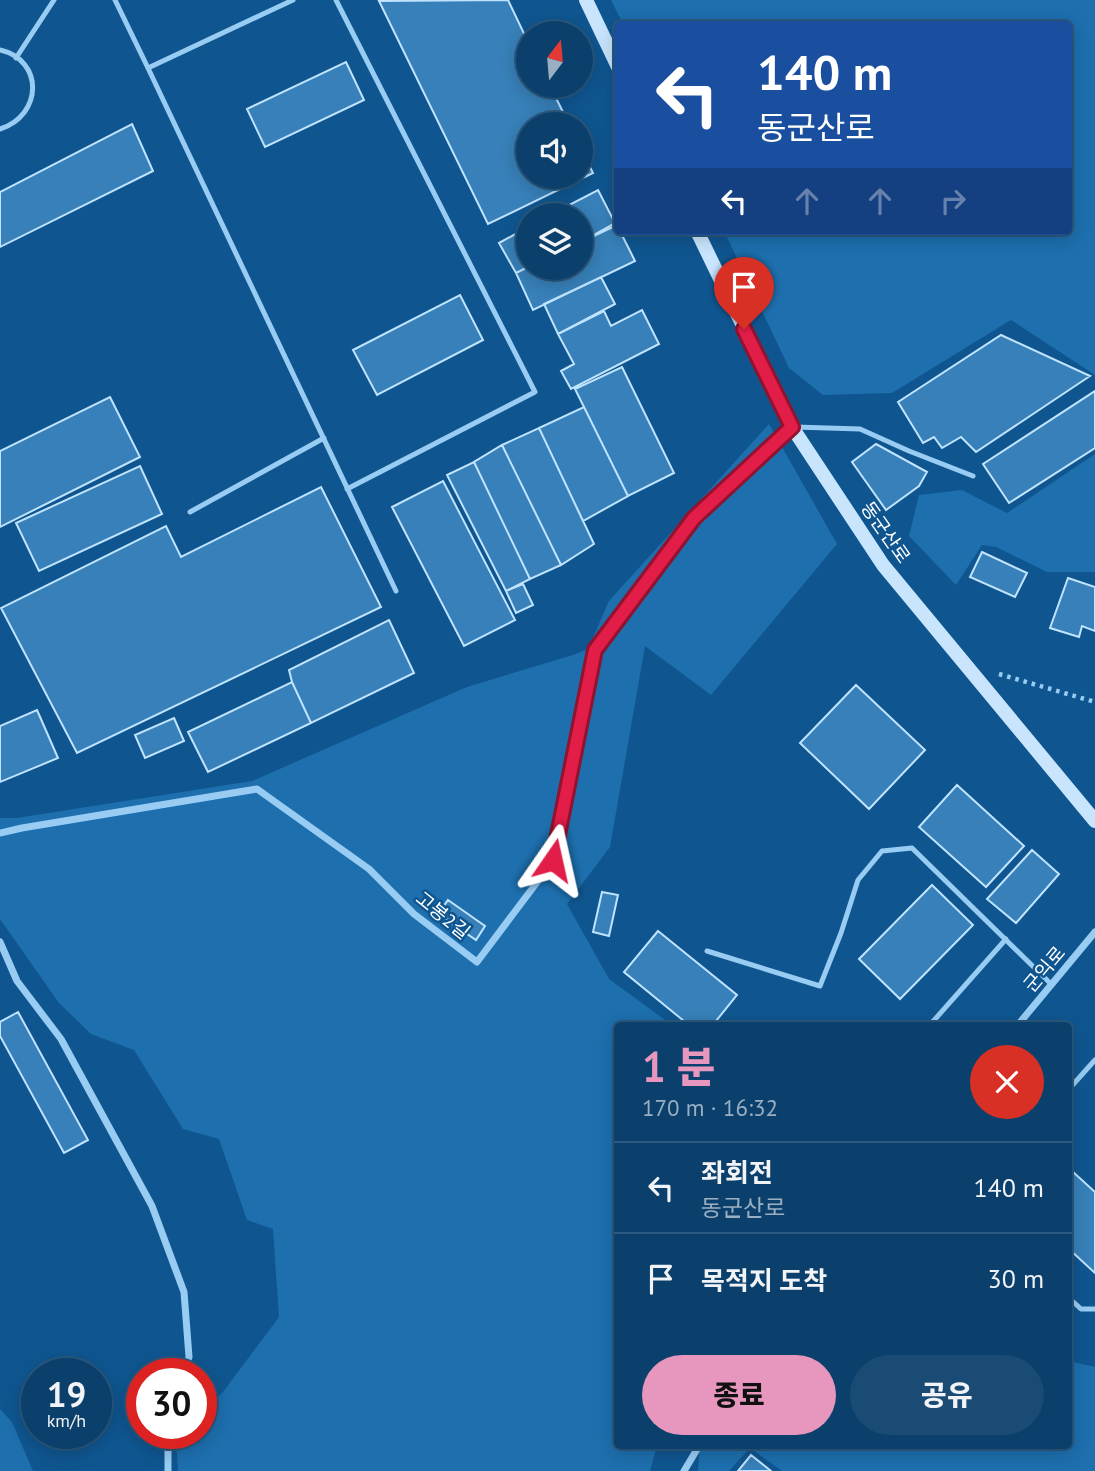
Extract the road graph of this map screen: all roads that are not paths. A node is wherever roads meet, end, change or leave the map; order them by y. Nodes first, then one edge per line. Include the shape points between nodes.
1 (54, 0) edge
2 (115, 0) edge
3 (293, 0) edge
4 (336, 0) edge
5 (586, 0) edge
6 (0, 50) edge
7 (16, 58) junction
8 (614, 59) edge
9 (148, 68) junction
10 (0, 129) edge
11 (699, 235) edge
12 (792, 427) junction
13 (324, 438) junction
14 (973, 475) dead end
15 (347, 489) junction
16 (190, 512) dead end
17 (396, 591) dead end
18 (1095, 821) edge
19 (0, 833) edge
20 (1095, 932) edge
21 (1006, 939) junction
22 (0, 942) edge
23 (706, 951) dead end
24 (1051, 984) junction
25 (933, 1022) edge
26 (1020, 1022) edge
27 (1095, 1059) edge
28 (1072, 1086) edge
29 (1072, 1300) edge
30 (1095, 1309) edge
31 (189, 1358) edge
32 (168, 1449) edge
33 (697, 1449) edge
34 (168, 1471) edge
35 (684, 1471) edge

1 - 7 lane
2 - 9 lane
3 - 9 lane
4 - 15 lane via 535,392
5 - 8 street
6 - 7 lane
7 - 10 lane via 27,69 33,94 22,117
9 - 13 lane
11 - 12 street, 동군산로
12 - 14 lane via 860,429
12 - 18 street, 동군산로 via 883,565
12 - 19 street, 고봉2길 via 694,518 595,650 553,860 477,962 414,914 369,869 257,789
13 - 15 lane
13 - 16 lane
15 - 17 lane
20 - 24 street, 군익로
21 - 23 lane via 912,848 882,851 858,880 820,986
21 - 24 lane
21 - 25 lane
22 - 31 street via 18,981 61,1039 152,1206 184,1292
24 - 26 street, 군익로
27 - 28 lane
29 - 30 lane via 1081,1308
32 - 34 street
33 - 35 street

